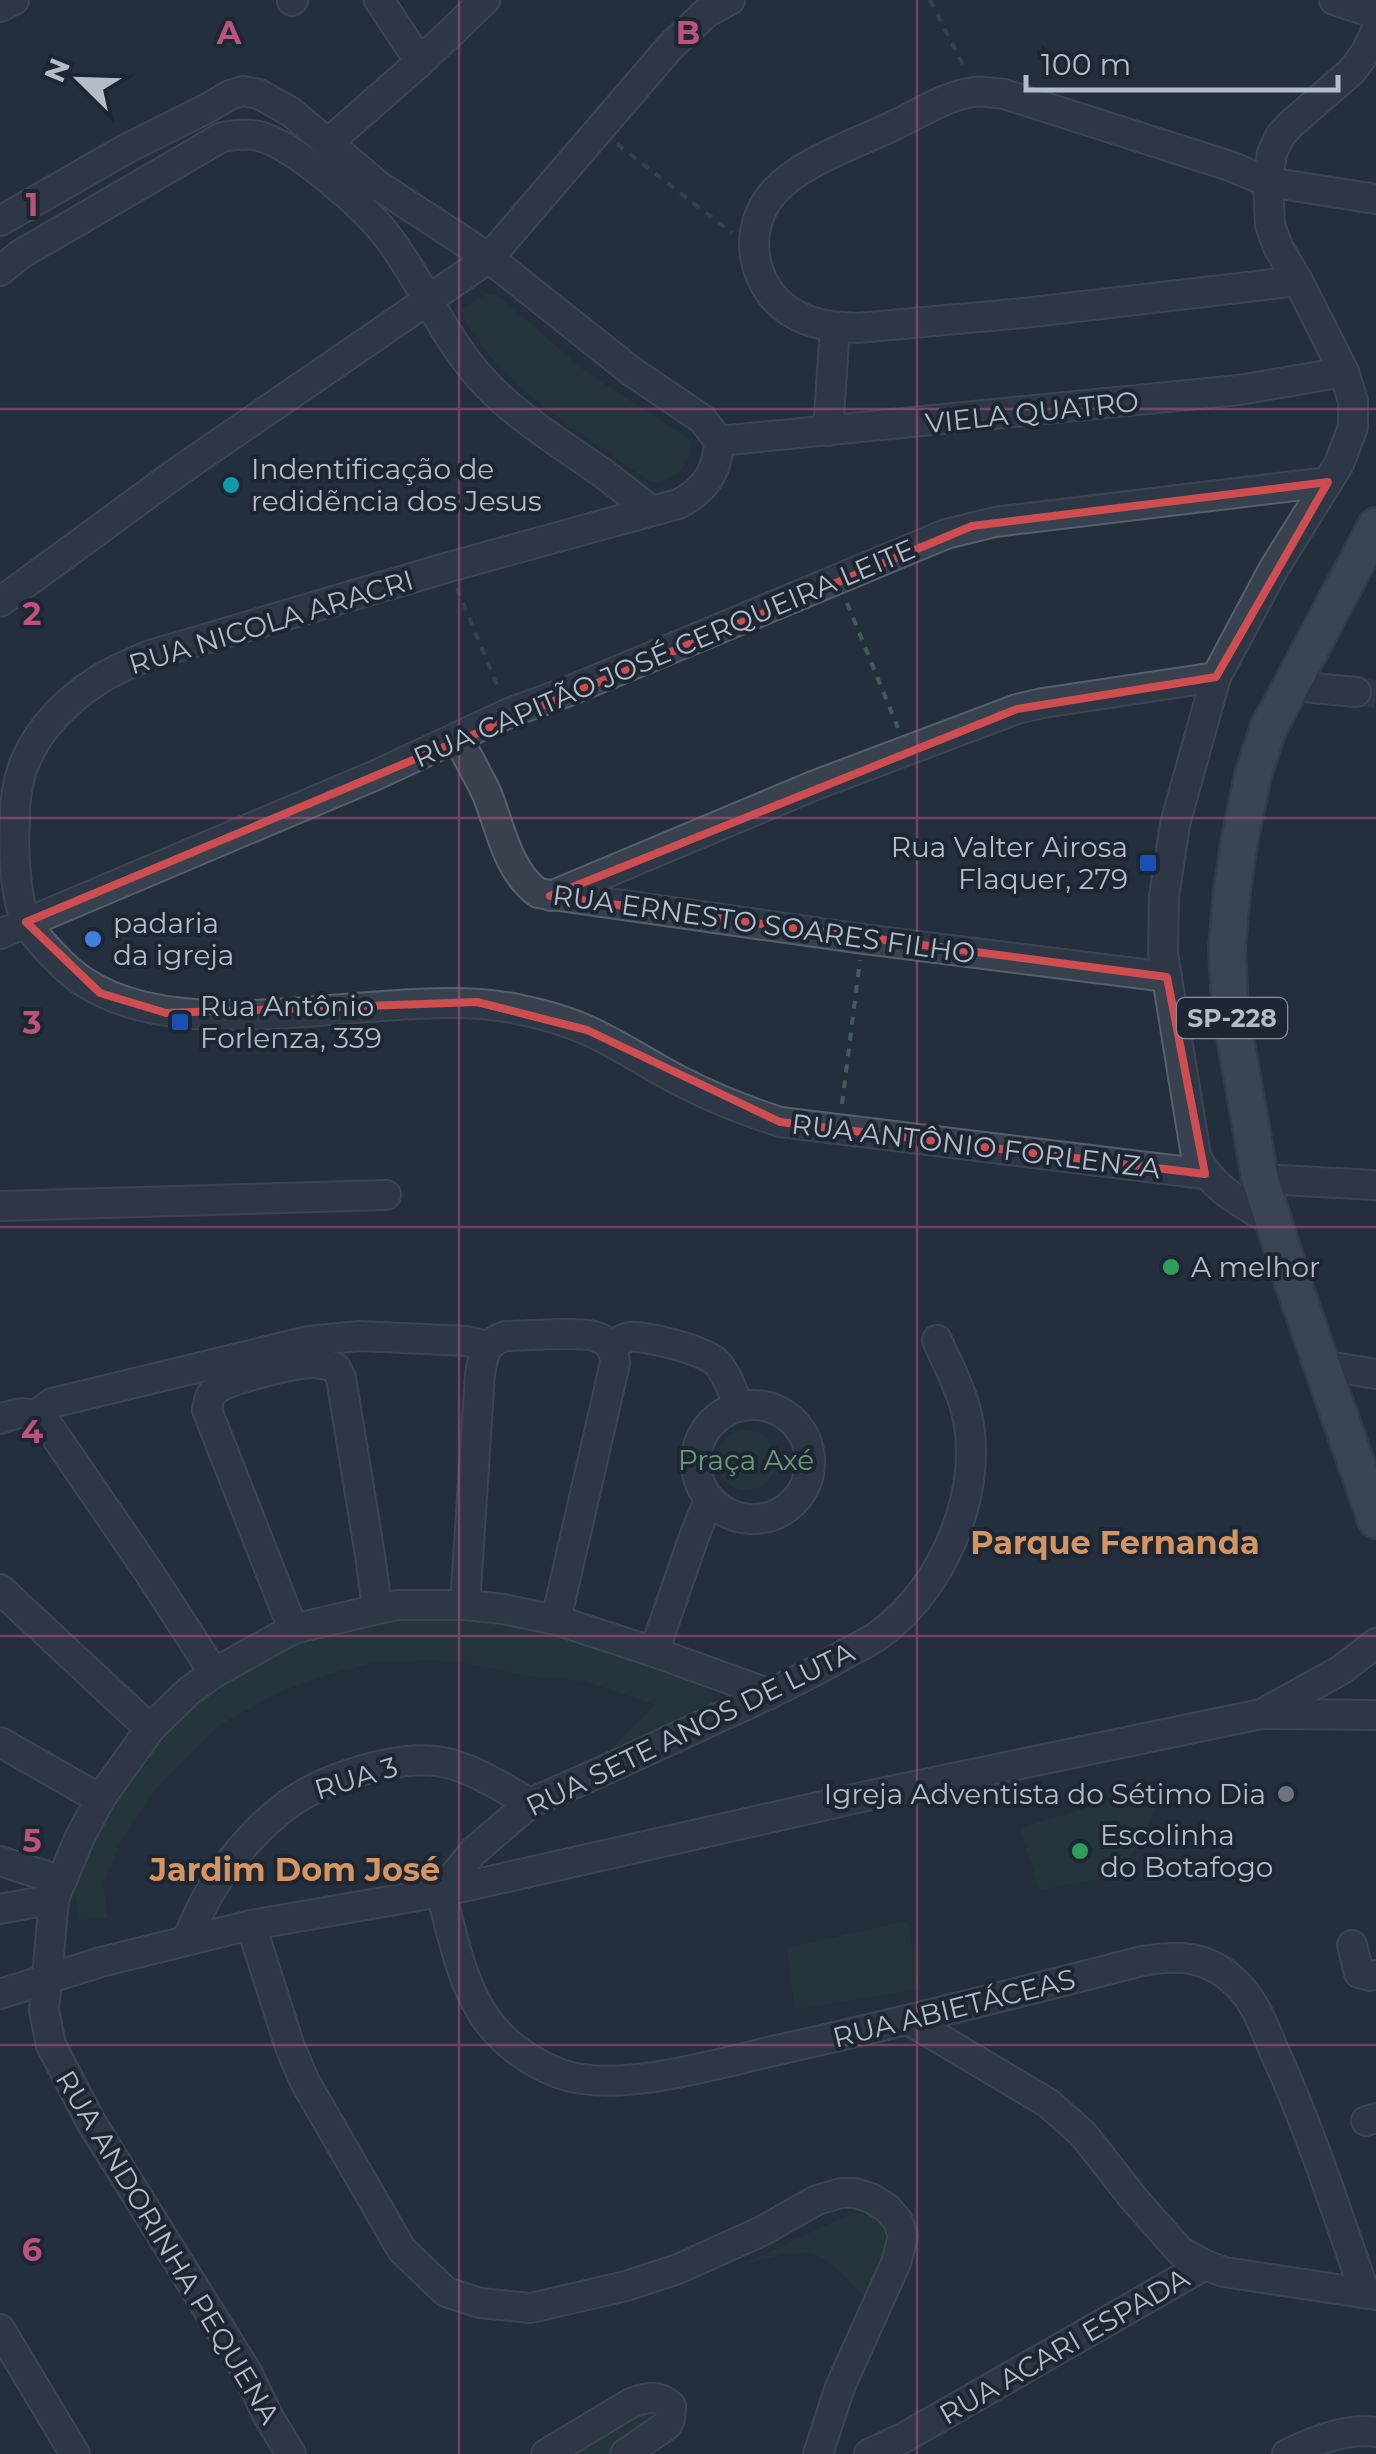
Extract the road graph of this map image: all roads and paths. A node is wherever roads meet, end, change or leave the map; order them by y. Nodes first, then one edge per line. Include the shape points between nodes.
1 (14, 0) edge
2 (379, 0) edge
3 (485, 0) edge
4 (730, 0) edge
5 (930, 0) edge
6 (1334, 0) edge
7 (0, 7) edge
8 (1376, 14) edge
9 (1376, 31) edge
10 (420, 62) junction
11 (973, 92) junction
12 (599, 130) junction
13 (329, 142) junction
14 (1268, 182) junction
15 (1376, 199) edge
16 (0, 221) edge
17 (753, 246) junction
18 (488, 258) junction
19 (0, 271) edge
20 (1298, 281) junction
21 (428, 301) junction
22 (835, 327) junction
23 (1344, 372) junction
24 (828, 432) junction
25 (719, 441) junction
26 (1328, 482) junction
27 (652, 512) junction
28 (1376, 526) edge
29 (449, 567) junction
30 (837, 578) junction
31 (0, 602) edge
32 (1216, 677) junction
33 (1292, 686) junction
34 (1356, 692) tunnel mouth
35 (509, 713) junction
36 (458, 737) junction
37 (907, 751) junction
38 (550, 896) junction
39 (26, 922) junction
40 (0, 934) edge
41 (863, 939) junction
42 (1167, 977) junction
43 (839, 1129) junction
44 (1205, 1174) junction
45 (1260, 1179) junction
46 (1376, 1185) edge
47 (386, 1196) dead end
48 (0, 1206) edge
49 (1276, 1223) junction
50 (359, 1336) junction
51 (936, 1340) dead end
52 (487, 1346) junction
53 (611, 1348) junction
54 (1321, 1365) junction
55 (336, 1368) junction
56 (1376, 1374) edge
57 (739, 1406) junction
58 (36, 1415) junction
59 (0, 1420) edge
60 (709, 1500) junction
61 (1376, 1520) edge
62 (0, 1588) edge
63 (466, 1605) junction
64 (377, 1608) junction
65 (556, 1620) junction
66 (293, 1630) junction
67 (1376, 1643) edge
68 (654, 1652) junction
69 (214, 1672) junction
70 (1324, 1680) junction
71 (770, 1694) junction
72 (1336, 1713) junction
73 (1262, 1714) junction
74 (1376, 1715) edge
75 (150, 1729) junction
76 (0, 1742) edge
77 (100, 1799) junction
78 (530, 1803) junction
79 (0, 1861) edge
80 (58, 1890) junction
81 (441, 1892) junction
82 (0, 1909) edge
83 (251, 1925) junction
84 (186, 1940) junction
85 (1352, 1945) dead end
86 (1376, 1974) edge
87 (46, 1978) junction
88 (0, 1994) edge
89 (910, 2020) junction
90 (1205, 2265) junction
91 (1370, 2294) edge
92 (0, 2329) edge
93 (1376, 2432) edge
94 (75, 2454) edge
95 (291, 2454) edge
96 (546, 2454) edge
97 (625, 2454) edge
98 (818, 2454) edge
99 (869, 2454) edge
100 (1288, 2454) edge

1 - 7 street
2 - 10 street
3 - 10 street
4 - 12 street via 671,46
5 - 11 path
6 - 8 street
9 - 14 street via 1352,71 1280,136
10 - 13 street
11 - 14 street via 1004,94
11 - 17 street via 789,179 763,208
12 - 17 path
12 - 18 street
13 - 16 street via 276,102 243,91
13 - 18 street via 379,186
14 - 15 street
14 - 20 street via 1270,224
17 - 22 street via 758,275 782,306
18 - 21 street
18 - 25 street via 702,420
19 - 21 street via 236,134 260,136 320,171 390,239
20 - 22 street
20 - 23 street
21 - 27 street via 489,387
21 - 31 street
22 - 24 street
23 - 24 street, VIELA QUATRO via 1239,390
23 - 26 street via 1353,427
24 - 25 street, VIELA QUATRO
25 - 27 street, RUA NICOLA ARACRI via 704,488
26 - 30 street, RUA CAPITÃO JOSÉ CERQUEIRA LEITE via 972,526
26 - 32 street
27 - 29 street, RUA NICOLA ARACRI
28 - 33 main road, SP-228
29 - 35 path
29 - 39 street, RUA NICOLA ARACRI via 147,656 101,678 63,707 30,750 16,790 13,849
30 - 35 street, RUA CAPITÃO JOSÉ CERQUEIRA LEITE
30 - 37 path
32 - 37 street via 1043,703
32 - 42 street via 1175,824 1164,897
33 - 34 street
33 - 45 main road, SP-228 via 1253,775 1227,948
35 - 36 street, RUA CAPITÃO JOSÉ CERQUEIRA LEITE
36 - 38 street, RUA ERNESTO SOARES FILHO via 515,870
36 - 39 street, RUA CAPITÃO JOSÉ CERQUEIRA LEITE
37 - 38 street
38 - 41 street, RUA ERNESTO SOARES FILHO
39 - 40 street, RUA CAPITÃO JOSÉ CERQUEIRA LEITE
39 - 43 street, RUA ANTÔNIO FORLENZA via 69,972 128,1004 166,1013 284,1014 477,1002 518,1009 587,1030 748,1112
41 - 42 street, RUA ERNESTO SOARES FILHO
41 - 43 path
42 - 44 street via 1196,1156
43 - 44 street, RUA ANTÔNIO FORLENZA
44 - 49 street
45 - 46 street
45 - 49 main road, SP-228
47 - 48 street
49 - 54 main road, SP-228
50 - 52 street
50 - 55 street
50 - 58 street via 308,1340 52,1403
51 - 71 street, RUA SETE ANOS DE LUTA via 966,1412 972,1468 942,1560 922,1594 881,1634
52 - 53 street via 505,1336 590,1335
52 - 63 street
53 - 57 street via 636,1337 708,1356
53 - 65 street via 613,1377
54 - 56 street
54 - 61 main road, SP-228
55 - 64 street
55 - 66 street via 318,1362 252,1377 214,1390 208,1403
57 - 60 street via 721,1414 698,1445 695,1464
57 - 60 street via 758,1405 792,1420 803,1434 810,1470 793,1504 759,1520 740,1519
58 - 59 street via 20,1412
58 - 69 street
60 - 68 street
62 - 75 street
63 - 64 street, RUA ANDORINHA PEQUENA
63 - 65 street, RUA ANDORINHA PEQUENA
64 - 66 street, RUA ANDORINHA PEQUENA
65 - 68 street, RUA ANDORINHA PEQUENA
66 - 69 street, RUA ANDORINHA PEQUENA
67 - 70 street
68 - 71 street, RUA ANDORINHA PEQUENA
69 - 75 street, RUA ANDORINHA PEQUENA
70 - 72 street
70 - 73 street
71 - 78 street, RUA SETE ANOS DE LUTA
72 - 73 street
72 - 74 street
73 - 81 street
75 - 77 street, RUA ANDORINHA PEQUENA
76 - 77 street
77 - 80 street, RUA ANDORINHA PEQUENA
78 - 81 street, RUA SETE ANOS DE LUTA via 473,1852
78 - 84 street, RUA 3 via 444,1762 352,1773 305,1793 242,1847
79 - 80 street
80 - 82 street
80 - 87 street, RUA ANDORINHA PEQUENA
81 - 83 street
81 - 89 street, RUA ABIETÁCEAS via 470,1995 483,2018 532,2060 576,2078 624,2081
83 - 84 street
83 - 98 street via 305,2082 402,2250 446,2292 480,2304 530,2308 678,2269 841,2192 887,2208 903,2236 896,2263
84 - 87 street
85 - 86 street via 1360,1973
87 - 88 street
87 - 95 street, RUA ANDORINHA PEQUENA via 44,2010 65,2075
89 - 90 street via 1048,2102 1083,2134 1164,2236
89 - 91 street, RUA ABIETÁCEAS via 1172,1956 1219,1970 1253,2003
90 - 91 street
90 - 99 street, RUA ACARI ESPADA
92 - 94 street
93 - 100 street via 1358,2430
96 - 97 street via 632,2403 664,2400 671,2406 667,2425

